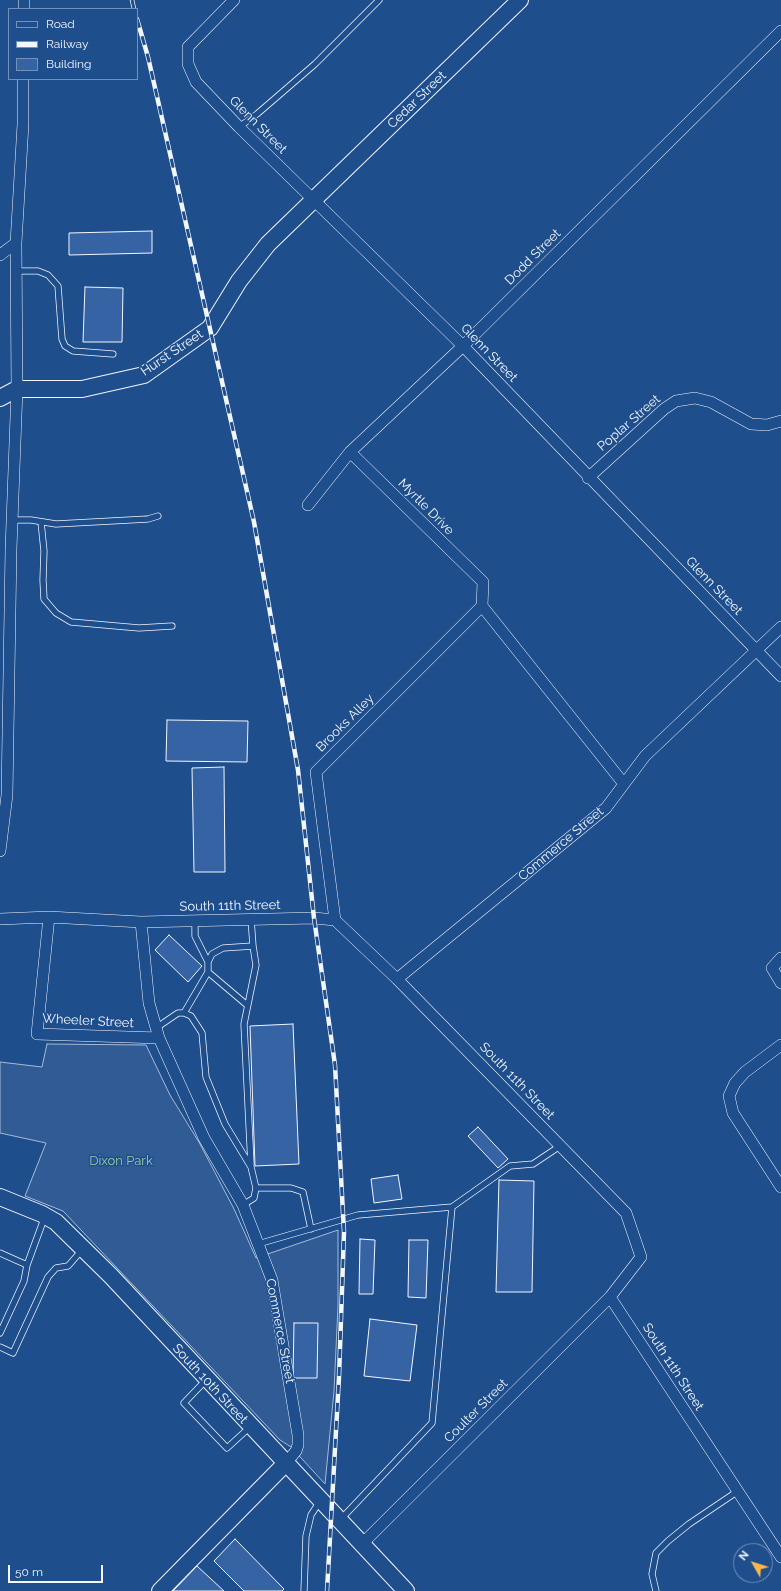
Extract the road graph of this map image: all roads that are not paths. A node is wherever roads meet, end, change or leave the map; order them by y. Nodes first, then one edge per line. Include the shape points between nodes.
1 (234, 0) edge
2 (379, 0) edge
3 (520, 0) edge
4 (781, 31) edge
5 (23, 80) edge
6 (239, 127) junction
7 (314, 199) junction
8 (16, 243) junction
9 (0, 255) edge
10 (16, 271) junction
11 (463, 346) junction
12 (113, 354) dead end
13 (17, 389) junction
14 (0, 398) edge
15 (781, 420) edge
16 (350, 452) junction
17 (588, 478) junction
18 (308, 505) dead end
19 (158, 516) dead end
20 (12, 520) junction
21 (41, 522) junction
22 (482, 606) junction
23 (172, 626) dead end
24 (781, 627) edge
25 (758, 651) junction
26 (781, 676) edge
27 (624, 784) junction
28 (0, 851) edge
29 (49, 917) junction
30 (0, 919) edge
31 (251, 919) junction
32 (335, 920) junction
33 (195, 921) junction
34 (141, 922) junction
35 (253, 946) junction
36 (781, 958) edge
37 (208, 962) junction
38 (208, 972) junction
39 (397, 979) junction
40 (781, 983) edge
41 (247, 1005) junction
42 (184, 1012) junction
43 (157, 1033) junction
44 (781, 1046) edge
45 (560, 1146) junction
46 (251, 1167) junction
47 (781, 1187) edge
48 (256, 1188) junction
49 (0, 1198) edge
50 (243, 1206) junction
51 (452, 1207) junction
52 (45, 1216) junction
53 (311, 1229) junction
54 (258, 1244) junction
55 (83, 1248) junction
56 (0, 1253) edge
57 (27, 1265) junction
58 (610, 1297) junction
59 (2, 1325) edge
60 (0, 1333) edge
61 (0, 1348) edge
62 (207, 1380) junction
63 (250, 1426) junction
64 (285, 1464) junction
65 (738, 1491) junction
66 (320, 1500) junction
67 (340, 1521) junction
68 (361, 1545) junction
69 (781, 1557) edge
70 (160, 1591) edge
71 (304, 1591) edge
72 (406, 1591) edge
73 (656, 1591) edge

1 - 6 street, Glenn Street via 188,47 188,64 196,82
2 - 6 lane via 315,64
3 - 7 street, Cedar Street
4 - 11 street, Dodd Street
5 - 8 street
6 - 7 street, Glenn Street
7 - 11 street, Glenn Street
7 - 13 street, Hurst Street via 268,244 239,281 210,328 144,375 82,389
8 - 9 street
8 - 10 street
10 - 12 lane via 38,271 48,275 58,286 62,339 65,346 73,352
10 - 13 street
11 - 16 street, Dodd Street
11 - 17 street, Glenn Street
13 - 14 street
13 - 20 street
15 - 17 street, Poplar Street via 767,424 751,424 711,402 696,398 676,401
16 - 18 street, Dodd Street
16 - 22 street, Myrtle Drive via 483,582
17 - 25 street, Glenn Street
19 - 21 lane via 148,519 82,523
20 - 21 lane
20 - 28 street via 7,796
21 - 23 lane via 44,599 56,613 71,622 139,628
22 - 27 street
22 - 32 street, Brooks Alley via 316,772
24 - 25 street, Commerce Street
25 - 26 street, Glenn Street
25 - 27 street, Commerce Street via 645,756
27 - 39 street, Commerce Street via 606,808
29 - 30 street, South 11th Street
29 - 34 street, South 11th Street
29 - 43 street, Wheeler Street via 36,1034
31 - 32 street, South 11th Street
31 - 33 street, South 11th Street
31 - 35 lane
32 - 39 street, South 11th Street
33 - 34 street, South 11th Street
33 - 37 lane via 195,936
34 - 43 street, Commerce Street via 149,1004
35 - 37 lane via 223,948 212,954
35 - 41 lane via 256,965
36 - 40 street via 772,968
37 - 38 lane
38 - 41 lane
38 - 42 lane
39 - 45 street, South 11th Street
41 - 46 lane via 244,1024
42 - 43 lane via 178,1012
42 - 46 lane via 192,1016 202,1032 206,1077 225,1124
43 - 50 street, Commerce Street via 204,1138
44 - 47 street via 745,1072 734,1083 729,1096 733,1113
45 - 51 lane via 533,1164 510,1166
45 - 58 street, South 11th Street via 626,1213 641,1257
46 - 48 lane
48 - 50 lane via 254,1198
48 - 53 lane via 291,1188 304,1192
49 - 52 street, South 10th Street
50 - 54 street, Commerce Street
51 - 53 lane via 358,1216
51 - 67 lane via 432,1423
52 - 55 street, South 10th Street via 56,1222
52 - 57 lane
53 - 54 lane
54 - 64 street, Commerce Street via 272,1280 298,1435 296,1451
55 - 61 lane via 68,1266 56,1268 48,1277 13,1353
55 - 62 street, South 10th Street
56 - 57 lane
57 - 59 lane via 24,1281
58 - 65 street, South 11th Street
58 - 68 street, Coulter Street
59 - 60 lane
62 - 63 street, South 10th Street
62 - 63 lane via 184,1403 227,1448
63 - 64 street, South 10th Street
64 - 66 street, South 10th Street
64 - 70 street, Commerce Street
65 - 69 street, South 11th Street
65 - 73 lane via 689,1524 656,1553 652,1574
66 - 67 street, South 10th Street
66 - 71 lane via 311,1516 306,1536
67 - 68 street, South 10th Street
68 - 72 street, South 10th Street

